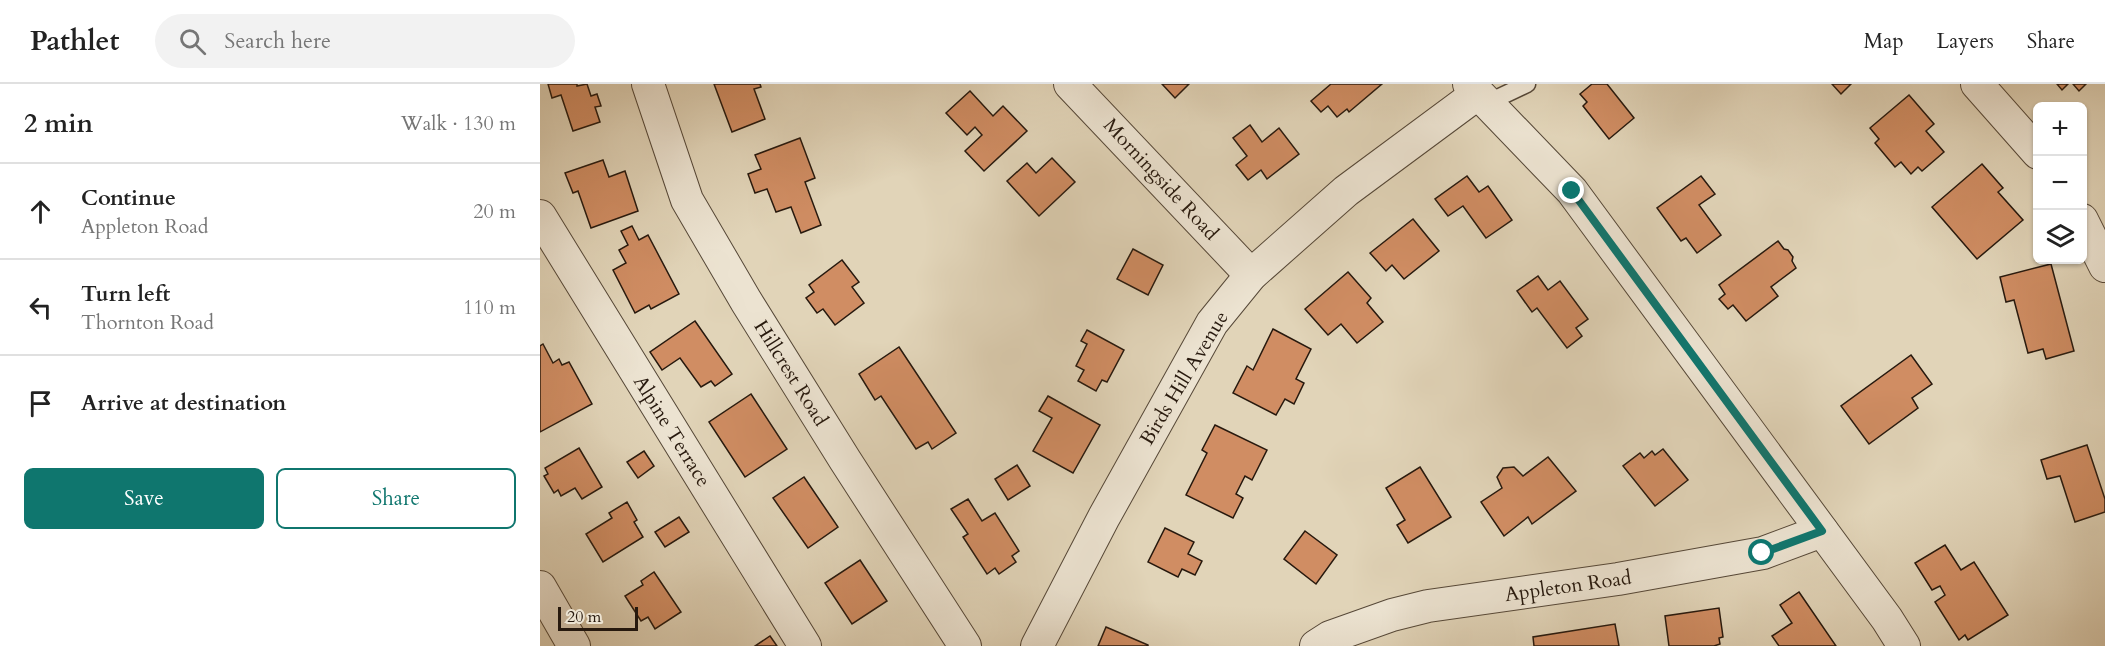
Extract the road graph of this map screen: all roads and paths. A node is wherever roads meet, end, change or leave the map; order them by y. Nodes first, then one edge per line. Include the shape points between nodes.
1 (648, 84) edge
2 (1070, 84) edge
3 (1527, 84) edge
4 (1977, 84) edge
5 (1478, 94) edge
6 (2033, 148) edge
7 (540, 216) edge
8 (2087, 230) edge
9 (2105, 267) edge
10 (1251, 275) junction
11 (1822, 531) junction
12 (540, 587) edge
13 (1327, 643) edge
14 (574, 646) edge
15 (805, 646) edge
16 (965, 646) edge
17 (1037, 646) edge
18 (1904, 646) edge

1 - 16 street, Hillcrest Road via 687,200 845,460
2 - 10 street, Morningside Road
3 - 5 lane
4 - 6 street
5 - 10 street, Birds Hill Avenue via 1346,191
5 - 11 street via 1572,191
7 - 15 street, Alpine Terrace
8 - 9 street
10 - 17 street, Birds Hill Avenue via 1212,323
11 - 13 street, Appleton Road via 1762,553 1618,579 1428,606 1392,615
11 - 18 street
12 - 14 street

